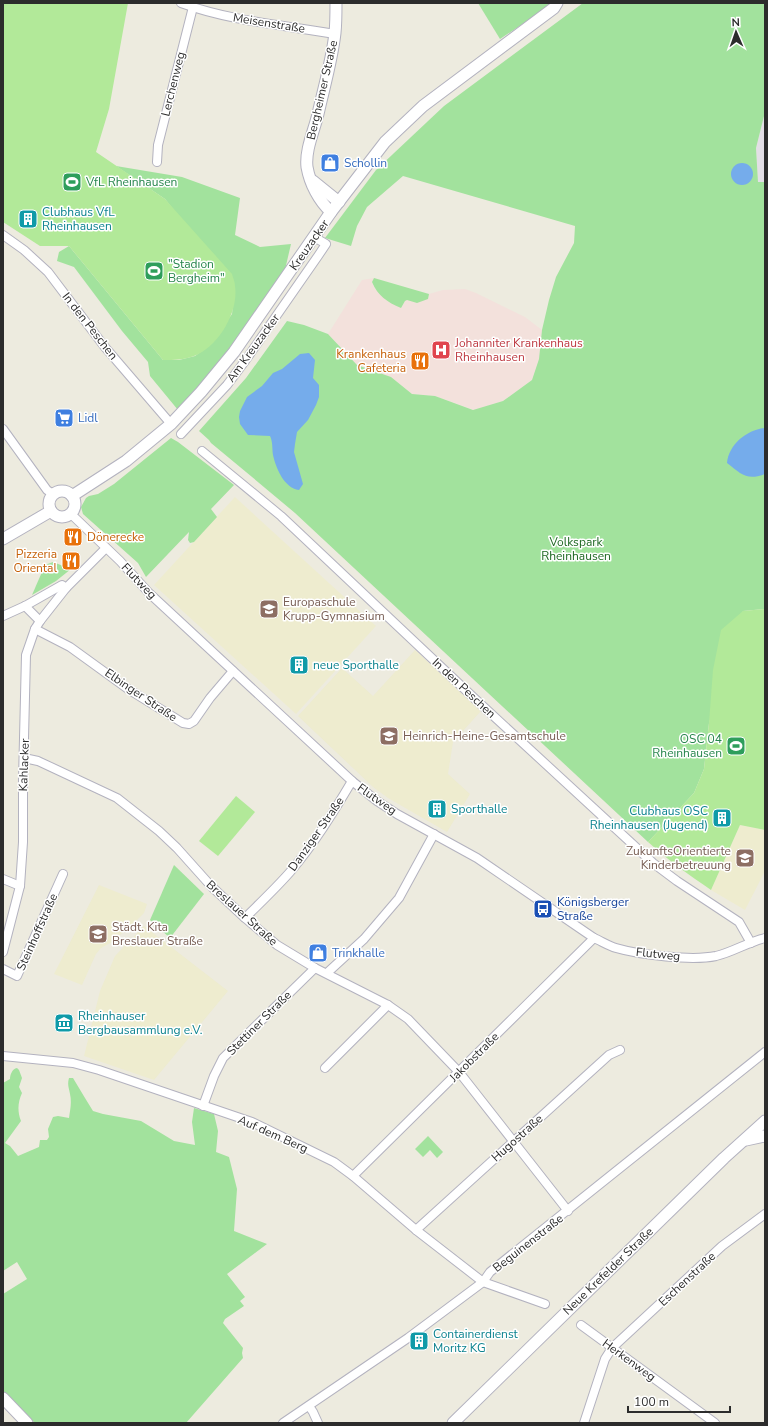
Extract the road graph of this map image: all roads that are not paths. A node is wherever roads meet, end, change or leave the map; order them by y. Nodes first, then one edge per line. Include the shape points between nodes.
1 (181, 3) edge
2 (336, 3) edge
3 (557, 3) edge
4 (193, 7) junction
5 (335, 34) junction
6 (157, 162) dead end
7 (310, 177) junction
8 (339, 202) junction
9 (331, 212) junction
10 (3, 235) edge
11 (314, 237) junction
12 (306, 248) junction
13 (318, 256) junction
14 (171, 424) junction
15 (3, 430) edge
16 (182, 434) dead end
17 (6, 441) edge
18 (202, 451) dead end
19 (53, 494) junction
20 (72, 496) junction
21 (51, 512) junction
22 (71, 514) junction
23 (3, 539) edge
24 (106, 548) junction
25 (66, 588) junction
26 (25, 606) junction
27 (3, 616) edge
28 (40, 621) junction
29 (35, 630) junction
30 (233, 671) junction
31 (24, 758) junction
32 (352, 781) junction
33 (434, 834) junction
34 (63, 874) dead end
35 (3, 879) edge
36 (20, 886) junction
37 (244, 918) junction
38 (594, 938) junction
39 (765, 938) edge
40 (751, 943) junction
41 (3, 952) edge
42 (315, 968) junction
43 (3, 969) edge
44 (327, 973) junction
45 (388, 1004) junction
46 (620, 1050) dead end
47 (765, 1052) edge
48 (3, 1056) edge
49 (326, 1068) dead end
50 (459, 1072) junction
51 (203, 1106) junction
52 (765, 1121) edge
53 (765, 1136) edge
54 (514, 1141) junction
55 (742, 1142) junction
56 (354, 1176) junction
57 (568, 1211) junction
58 (765, 1214) edge
59 (416, 1230) junction
60 (483, 1282) junction
61 (545, 1304) dead end
62 (581, 1325) dead end
63 (612, 1348) junction
64 (3, 1398) edge
65 (308, 1406) junction
66 (27, 1423) edge
67 (283, 1423) edge
68 (318, 1423) edge
69 (453, 1423) edge
70 (584, 1423) edge
71 (715, 1423) edge

1 - 4 street, Meisenstraße
2 - 5 street, Bergheimer Straße
3 - 8 street, Kreuzacker via 554,8 423,106 385,142
4 - 5 street, Meisenstraße
4 - 6 street, Lerchenweg via 159,139
5 - 7 street, Bergheimer Straße via 307,155
7 - 8 street
7 - 9 street, Bergheimer Straße via 323,205
8 - 9 street, Kreuzacker
9 - 11 street, Kreuzacker
10 - 14 street, In den Peschen via 48,272 104,346
11 - 12 street, Kreuzacker
11 - 13 street, Am Kreuzacker via 326,244
12 - 13 street
12 - 14 street, Kreuzacker via 220,370
13 - 16 street, Am Kreuzacker via 227,385
14 - 20 street, Kreuzacker via 126,461
15 - 17 street
17 - 19 street
18 - 40 street, In den Peschen via 282,516 653,863 739,922
19 - 20 street via 63,492
19 - 21 street via 49,501
20 - 22 street via 75,506
21 - 22 street via 58,517
21 - 23 street
22 - 24 street, Flutweg
24 - 25 street, Kahlacker
24 - 30 street, Flutweg via 149,593
25 - 26 street via 62,585
25 - 28 street, Kahlacker
26 - 27 street
26 - 28 street
28 - 29 street, Kahlacker
29 - 30 street, Elbinger Straße via 70,647 128,689 183,724 194,721
29 - 31 street, Kahlacker via 26,655
30 - 32 street, Flutweg
31 - 36 street, Kahlacker
31 - 37 street, Breslauer Straße via 38,761 117,798 177,848
32 - 33 street, Flutweg via 384,805
32 - 37 street, Danziger Straße via 302,858
33 - 38 street, Flutweg via 483,861
33 - 44 street via 399,898 364,939
34 - 43 street, Steinhoffstraße via 17,976
35 - 36 street
36 - 41 street, Kahlacker
37 - 42 street, Breslauer Straße via 277,945
38 - 40 street, Flutweg via 615,948 640,953 698,957 716,956
38 - 50 street, Jakobstraße
39 - 40 street
42 - 44 street, Breslauer Straße
42 - 51 street, Stettiner Straße via 223,1058
44 - 45 street, Breslauer Straße
45 - 49 street
45 - 50 street, Breslauer Straße via 408,1019
46 - 54 street, Hugostraße via 609,1055
47 - 57 street, Beguinenstraße
48 - 51 street, Auf dem Berg via 73,1063 110,1073
50 - 54 street, Breslauer Straße
50 - 56 street, Jakobstraße
51 - 56 street, Auf dem Berg via 252,1122 334,1162
52 - 55 street, Neue Krefelder Straße
53 - 55 street
54 - 57 street, Breslauer Straße
54 - 59 street, Hugostraße
55 - 69 street, Neue Krefelder Straße
56 - 59 street, Auf dem Berg
57 - 60 street, Beguinenstraße via 490,1272
58 - 63 street, Eschenstraße via 722,1246
59 - 60 street, Auf dem Berg
60 - 61 street
60 - 65 street, Beguinenstraße via 408,1338
62 - 63 street, Herkenweg
63 - 70 street, Eschenstraße via 605,1359
63 - 71 street, Herkenweg
64 - 66 street
65 - 67 street, Beguinenstraße
65 - 68 street

